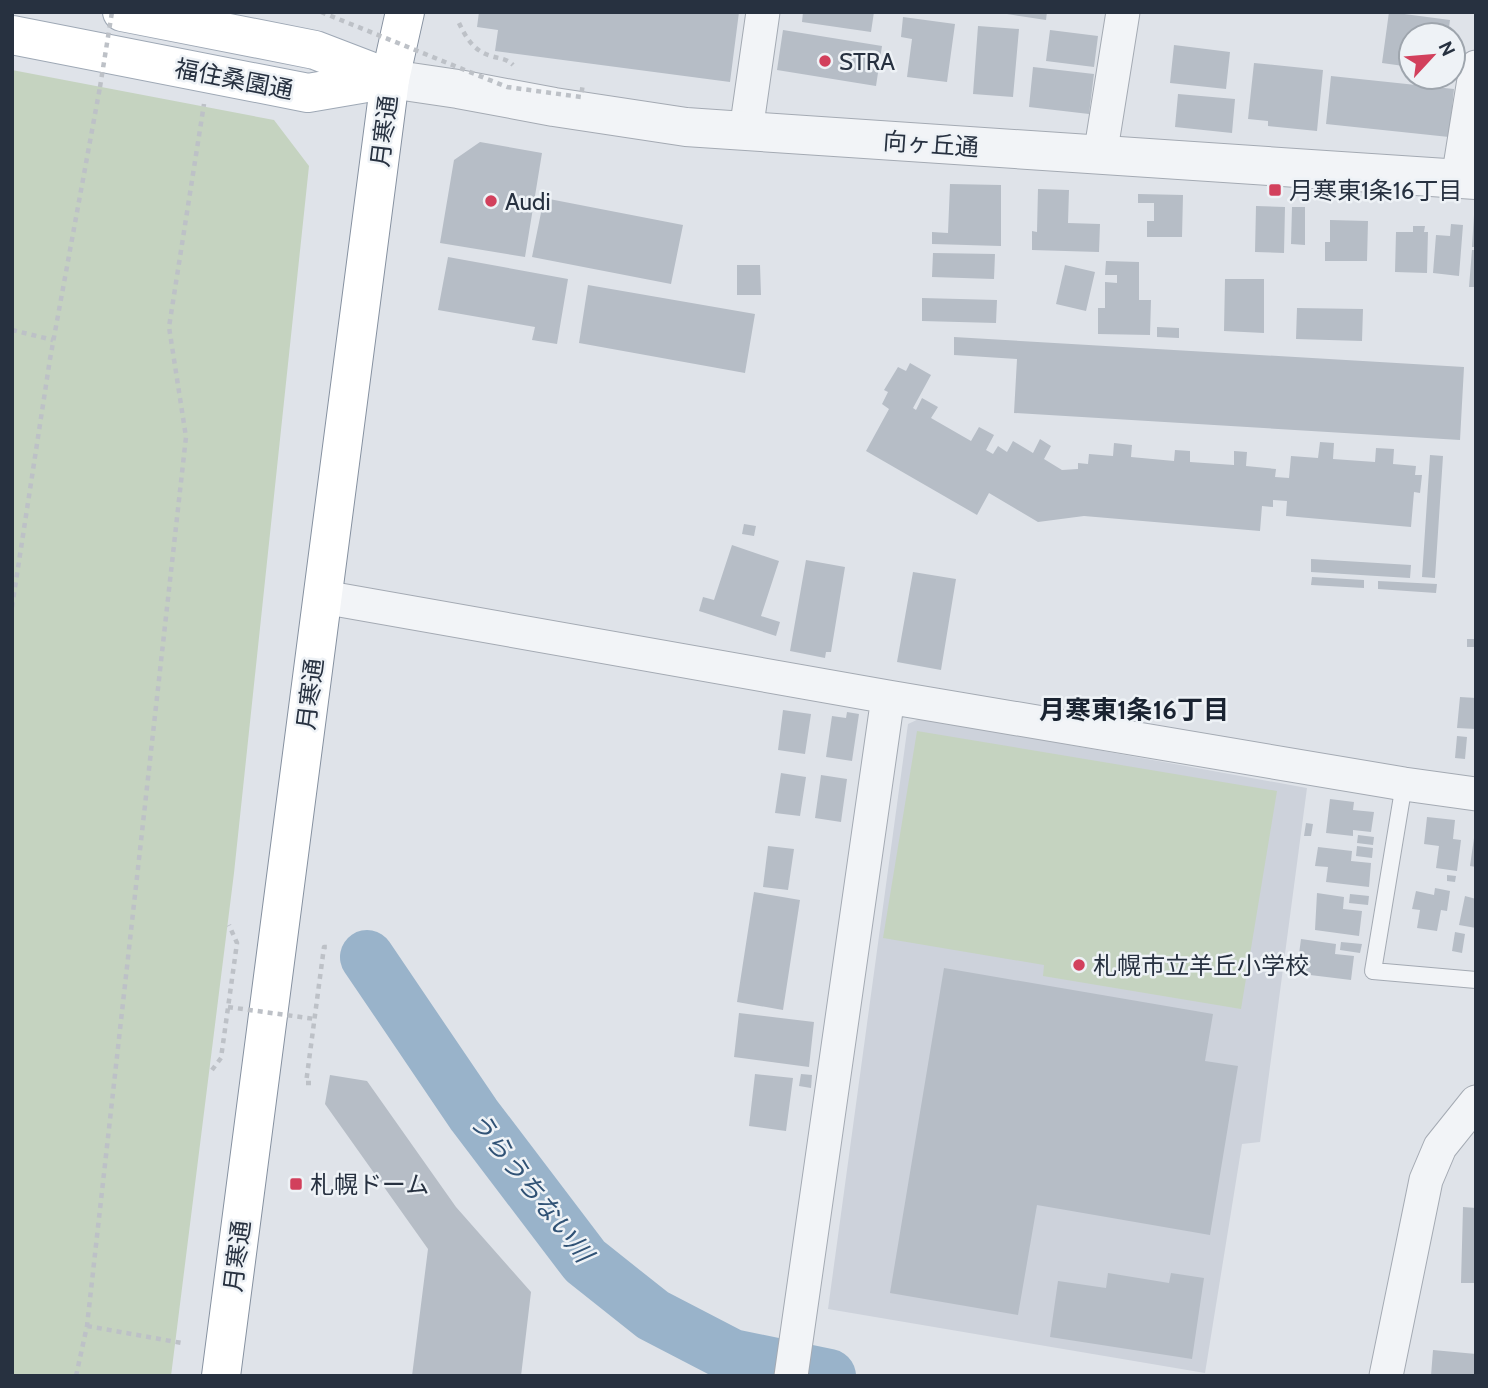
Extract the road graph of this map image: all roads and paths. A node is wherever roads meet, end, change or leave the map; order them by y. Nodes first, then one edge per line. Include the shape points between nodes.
1 (112, 12) edge
2 (122, 12) edge
3 (321, 12) edge
4 (405, 12) edge
5 (763, 12) edge
6 (1123, 12) edge
7 (459, 23) dead end
8 (12, 36) edge
9 (508, 60) dead end
10 (1476, 67) edge
11 (390, 79) junction
12 (583, 83) dead end
13 (206, 93) dead end
14 (746, 131) junction
15 (1100, 156) junction
16 (1467, 180) edge
17 (12, 330) edge
18 (53, 340) junction
19 (323, 597) junction
20 (12, 607) edge
21 (888, 697) junction
22 (1404, 784) junction
23 (1476, 794) edge
24 (229, 925) dead end
25 (329, 947) dead end
26 (1476, 979) edge
27 (228, 1007) junction
28 (315, 1019) junction
29 (212, 1070) dead end
30 (312, 1083) dead end
31 (1476, 1102) edge
32 (86, 1326) junction
33 (182, 1343) dead end
34 (793, 1365) edge
35 (76, 1376) edge
36 (221, 1376) edge
37 (1386, 1376) edge

1 - 18 path, bridge
2 - 11 main road, 福住桑園通 via 315,50
3 - 12 path, bridge via 507,87 581,97
4 - 11 main road, 月寒通
5 - 14 street
6 - 15 street
7 - 9 path via 480,52
8 - 11 main road, 福住桑園通 via 308,93
10 - 16 street
11 - 14 street, 向ヶ丘通 via 686,127
11 - 19 main road, 月寒通
13 - 32 path via 169,327 186,437
14 - 15 street, 向ヶ丘通
15 - 16 street, 向ヶ丘通
17 - 18 path
18 - 20 path
19 - 21 street
19 - 36 main road, 月寒通
21 - 22 street
21 - 34 street
22 - 23 street
22 - 26 lane via 1373,971
24 - 27 path via 237,943
25 - 28 path via 324,947
27 - 28 path, bridge
27 - 29 path via 221,1058
28 - 30 path via 306,1083
31 - 37 street via 1440,1147 1426,1180
32 - 33 path
32 - 35 path

